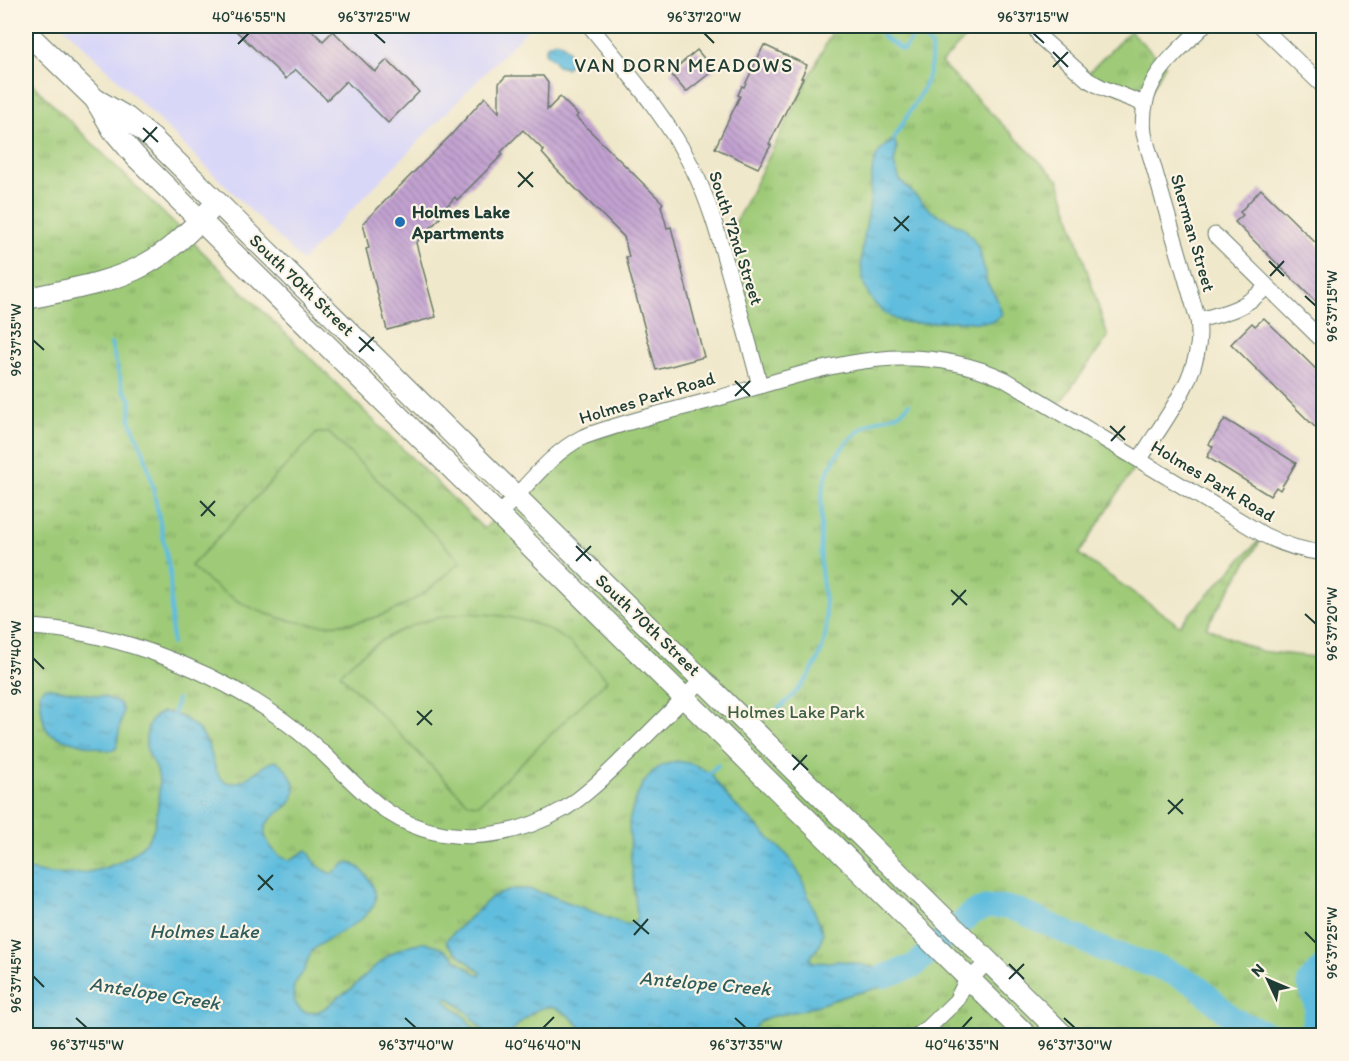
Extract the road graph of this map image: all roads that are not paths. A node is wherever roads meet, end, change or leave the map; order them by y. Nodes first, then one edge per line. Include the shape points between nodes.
1 (590, 26) edge
2 (1034, 26) edge
3 (1203, 26) edge
4 (1261, 26) edge
5 (26, 32) edge
6 (1323, 87) edge
7 (95, 99) junction
8 (1144, 104) junction
9 (217, 202) junction
10 (200, 220) junction
11 (1215, 236) dead end
12 (1267, 287) junction
13 (26, 299) edge
14 (1198, 320) junction
15 (1323, 342) edge
16 (760, 386) junction
17 (1140, 459) junction
18 (516, 497) junction
19 (498, 515) junction
20 (1323, 553) edge
21 (26, 627) edge
22 (703, 679) junction
23 (684, 698) junction
24 (988, 961) junction
25 (969, 980) junction
26 (989, 999) junction
27 (956, 1001) junction
28 (916, 1035) edge
29 (1027, 1035) edge
30 (1064, 1035) edge

1 - 16 street, South 72nd Street via 651,100 692,167 707,200
2 - 8 street via 1040,37 1088,80
3 - 8 street, Sherman Street via 1159,71
4 - 6 street
5 - 7 main road, South 70th Street
7 - 9 main road, South 70th Street via 139,126
7 - 10 main road, South 70th Street via 122,142
8 - 14 street, Sherman Street via 1144,134
9 - 10 main road
9 - 18 main road, South 70th Street
10 - 13 main road via 160,255 135,270
10 - 19 main road, South 70th Street
11 - 12 street
12 - 14 street via 1238,309
12 - 15 street
14 - 17 street, Sherman Street via 1200,345 1191,376
16 - 17 street, Holmes Park Road via 880,357 940,359 1004,379
16 - 18 street, Holmes Park Road via 583,437 558,454
17 - 20 street, Holmes Park Road via 1264,536 1283,545
18 - 19 street, Holmes Park Road
18 - 22 main road, South 70th Street
19 - 23 main road, South 70th Street
21 - 23 street via 98,638 152,652 205,674 291,726 382,808 425,829 464,837 524,828 572,803 601,780
22 - 23 street
22 - 24 main road, South 70th Street
23 - 25 main road, South 70th Street
24 - 25 street
24 - 30 main road, South 70th Street
25 - 26 main road, South 70th Street
25 - 27 street
26 - 27 street
26 - 29 main road, South 70th Street
27 - 28 street

